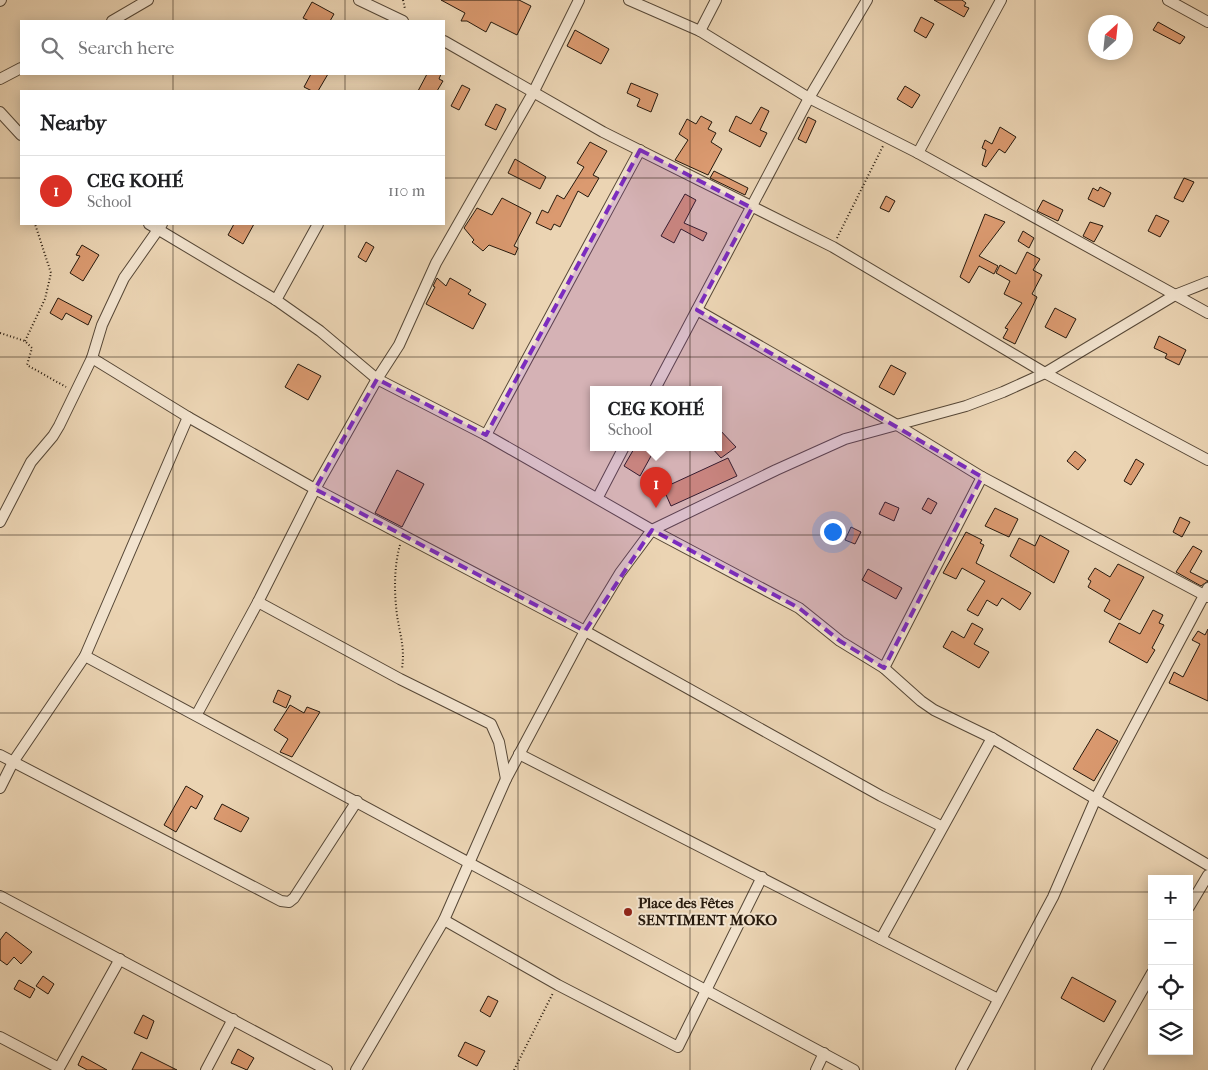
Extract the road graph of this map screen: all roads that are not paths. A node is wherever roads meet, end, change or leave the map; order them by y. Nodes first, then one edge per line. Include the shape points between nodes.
1 (148, 0) edge
2 (359, 0) edge
3 (579, 0) edge
4 (629, 0) edge
5 (716, 0) edge
6 (867, 0) edge
7 (1001, 0) edge
8 (1168, 0) edge
9 (114, 20) edge
10 (401, 20) edge
11 (1208, 22) edge
12 (700, 31) junction
13 (445, 42) edge
14 (20, 69) edge
15 (0, 79) edge
16 (533, 93) junction
17 (810, 98) junction
18 (0, 112) edge
19 (20, 134) edge
20 (640, 150) junction
21 (918, 153) junction
22 (752, 208) junction
23 (317, 225) edge
24 (156, 226) edge
25 (1208, 282) edge
26 (1175, 295) junction
27 (276, 300) junction
28 (697, 310) junction
29 (1208, 313) edge
30 (92, 358) junction
31 (1045, 373) junction
32 (377, 379) junction
33 (657, 386) edge
34 (188, 417) junction
35 (897, 425) junction
36 (486, 435) junction
37 (622, 451) edge
38 (1208, 460) edge
39 (982, 477) junction
40 (315, 488) junction
41 (598, 497) junction
42 (0, 522) edge
43 (652, 530) junction
44 (1207, 593) edge
45 (258, 602) junction
46 (585, 631) junction
47 (85, 656) junction
48 (884, 668) junction
49 (197, 714) junction
50 (992, 738) junction
51 (519, 754) junction
52 (0, 755) edge
53 (13, 762) junction
54 (506, 779) junction
55 (0, 788) edge
56 (1096, 798) junction
57 (357, 801) junction
58 (941, 826) junction
59 (470, 863) junction
60 (1208, 865) edge
61 (1208, 874) edge
62 (762, 877) junction
63 (0, 896) edge
64 (1193, 900) edge
65 (444, 920) junction
66 (881, 939) junction
67 (120, 960) junction
68 (1148, 980) edge
69 (708, 989) junction
70 (998, 999) junction
71 (233, 1019) junction
72 (0, 1037) edge
73 (824, 1053) junction
74 (59, 1069) edge
75 (206, 1070) edge
76 (327, 1070) edge
77 (356, 1070) edge
78 (816, 1070) edge
79 (854, 1070) edge
80 (961, 1070) edge
81 (1096, 1070) edge

1 - 9 street
2 - 10 street
3 - 16 street
4 - 12 street
5 - 12 street
6 - 17 street
7 - 21 street
8 - 11 street
12 - 17 street
13 - 16 street
14 - 15 street
16 - 20 street
16 - 32 street via 436,263 412,319
17 - 21 street
17 - 22 street
18 - 19 street
20 - 22 street
20 - 36 street
21 - 26 street
22 - 28 street
22 - 31 street via 832,247
23 - 27 street
24 - 27 street
24 - 30 street via 124,278 102,325
25 - 26 street
26 - 29 street
26 - 31 street
27 - 32 street via 320,331
28 - 33 street
28 - 35 street
30 - 34 street
30 - 42 street via 53,436 31,462
31 - 35 street via 966,406
31 - 38 street
32 - 36 street
32 - 40 street
34 - 40 street
34 - 47 street
35 - 39 street
35 - 43 street via 846,439
36 - 41 street
37 - 41 street
39 - 44 street
39 - 48 street
40 - 45 street
40 - 46 street
41 - 43 street
43 - 46 street via 620,573
43 - 48 street via 799,608 840,641
44 - 56 street
45 - 49 street
45 - 54 street via 491,724 499,742
46 - 51 street
46 - 58 street via 881,796
47 - 49 street
47 - 53 street
48 - 50 street via 934,710
49 - 57 street
50 - 56 street
50 - 58 street
51 - 54 street
51 - 62 street
52 - 53 street
53 - 55 street
53 - 57 street via 281,901 289,902
54 - 59 street
56 - 60 street
56 - 70 street via 1053,897
57 - 59 street
58 - 66 street
59 - 65 street
59 - 69 street
61 - 64 street
62 - 66 street
62 - 69 street
63 - 67 street
65 - 69 street via 678,1047
65 - 77 street
66 - 70 street
67 - 71 street
67 - 74 street
68 - 81 street
69 - 73 street
70 - 80 street
71 - 75 street
71 - 76 street
72 - 74 street
73 - 78 street
73 - 79 street

